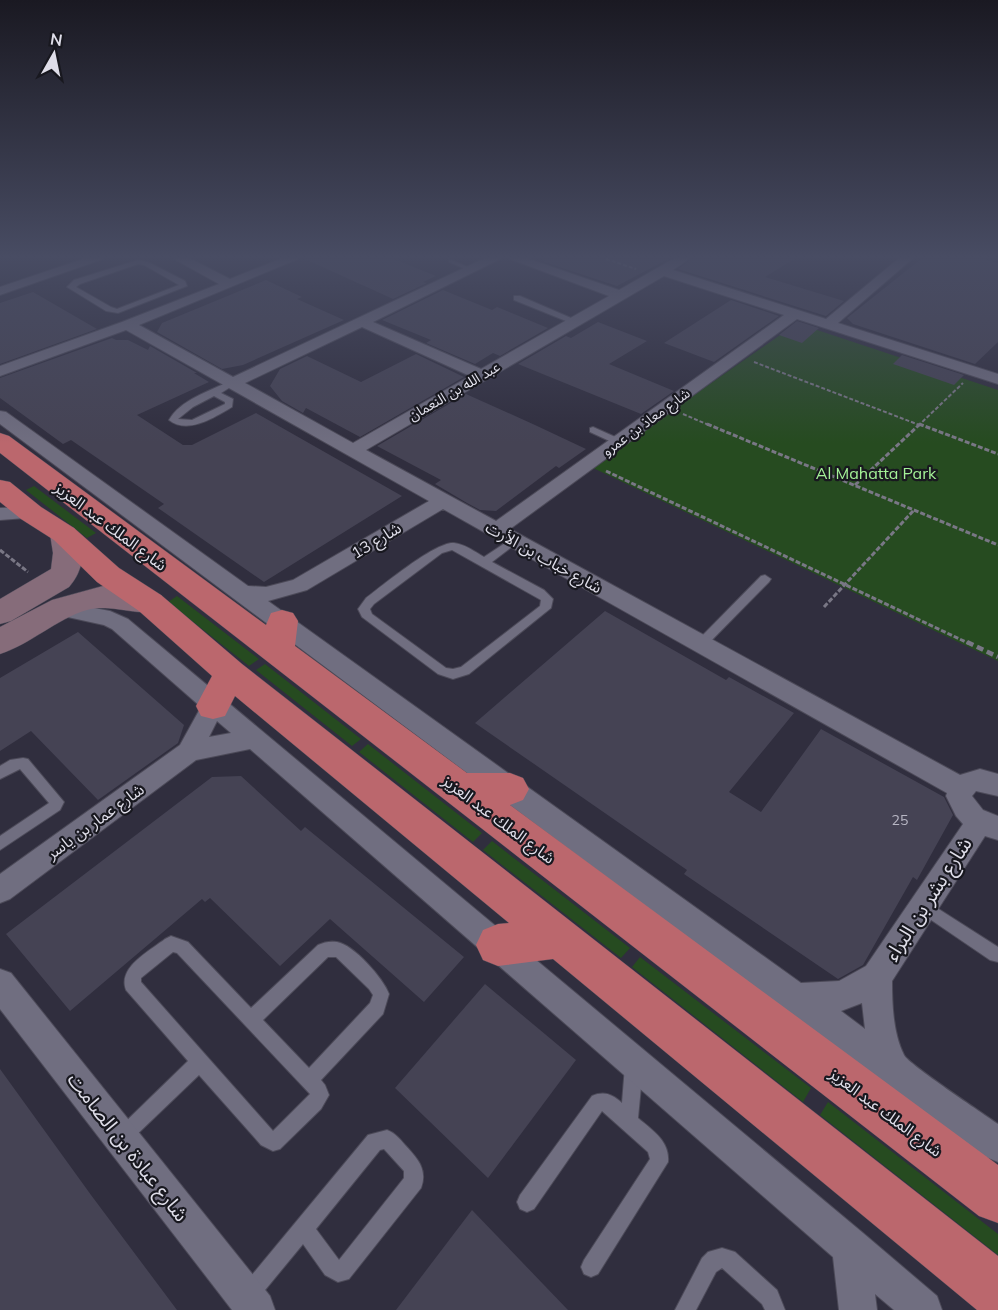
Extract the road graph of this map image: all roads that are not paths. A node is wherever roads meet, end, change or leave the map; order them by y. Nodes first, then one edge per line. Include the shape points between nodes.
1 (122, 320) edge
2 (127, 320) edge
3 (366, 320) edge
4 (788, 320) edge
5 (816, 320) edge
6 (833, 320) edge
7 (574, 321) edge
8 (362, 322) junction
9 (828, 324) junction
10 (0, 371) edge
11 (481, 375) junction
12 (996, 376) edge
13 (224, 388) junction
14 (0, 416) edge
15 (593, 430) dead end
16 (0, 441) edge
17 (619, 442) junction
18 (351, 451) junction
19 (0, 488) edge
20 (85, 492) junction
21 (442, 501) junction
22 (32, 520) edge
23 (505, 535) junction
24 (485, 562) junction
25 (765, 579) dead end
26 (310, 580) junction
27 (243, 593) junction
28 (32, 603) edge
29 (150, 603) junction
30 (0, 633) edge
31 (280, 636) junction
32 (0, 642) edge
33 (701, 644) junction
34 (222, 689) junction
35 (254, 739) junction
36 (189, 752) junction
37 (0, 773) edge
38 (998, 784) edge
39 (961, 788) junction
40 (461, 789) junction
41 (510, 789) junction
42 (988, 825) edge
43 (0, 844) edge
44 (1, 888) edge
45 (923, 906) junction
46 (559, 938) junction
47 (498, 945) junction
48 (996, 955) dead end
49 (877, 977) junction
50 (0, 984) edge
51 (796, 998) junction
52 (251, 1019) junction
53 (200, 1062) junction
54 (634, 1062) junction
55 (893, 1070) junction
56 (309, 1080) junction
57 (629, 1120) junction
58 (122, 1138) junction
59 (998, 1145) edge
60 (998, 1197) edge
61 (527, 1202) dead end
62 (304, 1229) junction
63 (850, 1246) junction
64 (591, 1267) dead end
65 (998, 1291) edge
66 (252, 1304) edge
67 (685, 1310) edge
68 (775, 1310) edge
69 (858, 1310) edge
70 (923, 1310) edge

1 - 10 street
2 - 13 street, شارع خباب بن الأرت
3 - 8 street
4 - 17 street, شارع معاذ بن عمرو
5 - 9 street
6 - 9 street
7 - 11 street, عبد الله بن النعمان
8 - 11 street
8 - 13 street
9 - 12 street via 971,376
11 - 18 street, عبد الله بن النعمان
13 - 13 lane via 177,413 173,420 180,425 188,424 229,405
13 - 18 street, شارع خباب بن الأرت
14 - 20 street, شارع الملك عبد العزيز
15 - 17 lane
16 - 20 highway, شارع الملك عبد العزيز
17 - 23 street, شارع معاذ بن عمرو
18 - 21 street, شارع خباب بن الأرت
19 - 22 highway
20 - 27 street, شارع الملك عبد العزيز
20 - 31 highway, شارع الملك عبد العزيز
21 - 23 street, شارع خباب بن الأرت
21 - 26 street, شارع 13
22 - 28 street via 69,565
22 - 29 highway
23 - 24 lane
23 - 33 street, شارع خباب بن الأرت
24 - 24 lane via 459,548 444,548 370,602 365,614 442,670 453,674 465,671 547,604 540,592
25 - 33 lane
26 - 27 street, شارع 13 via 278,592
26 - 31 street, شارع 13 via 293,599
27 - 31 street, شارع الملك عبد العزيز
28 - 29 street via 104,597
28 - 30 street via 38,609 29,618
28 - 32 street
28 - 34 street via 110,619
29 - 34 highway
31 - 40 highway, شارع الملك عبد العزيز
31 - 41 street, شارع الملك عبد العزيز
33 - 39 street, شارع خباب بن الأرت
34 - 35 street
34 - 36 street, شارع عمار بن ياسر
34 - 46 highway
35 - 36 street, شارع عمار بن ياسر
35 - 47 street
36 - 44 street, شارع عمار بن ياسر
37 - 43 lane via 23,763 57,802
38 - 39 street via 974,780
39 - 42 street via 962,805
40 - 41 highway
40 - 60 highway, شارع الملك عبد العزيز
41 - 51 street, شارع الملك عبد العزيز
42 - 45 street, شارع بشر بن البراء
45 - 48 lane
45 - 49 street, شارع بشر بن البراء
46 - 47 highway
46 - 65 highway
47 - 54 street
49 - 51 street, شارع بشر بن البراء via 842,997
49 - 55 street, شارع بشر بن البراء via 878,1021
50 - 58 street, شارع عبادة بن الصامت
51 - 55 street, شارع الملك عبد العزيز
52 - 53 lane via 175,944 134,974 132,981
52 - 56 lane
52 - 56 lane via 324,950 341,951 375,983 381,994 377,1008
53 - 56 lane via 273,1142 318,1099 319,1091
53 - 58 lane
54 - 57 lane
54 - 63 street
55 - 59 street, شارع الملك عبد العزيز
57 - 61 lane via 607,1102 598,1102
57 - 64 lane via 656,1144 660,1158
58 - 66 street, شارع عبادة بن الصامت
62 - 62 lane via 379,1139 390,1141 412,1167 414,1181 342,1272 332,1268
62 - 66 lane
63 - 69 street
63 - 70 street
67 - 68 lane via 709,1265 722,1258 728,1259 770,1298

